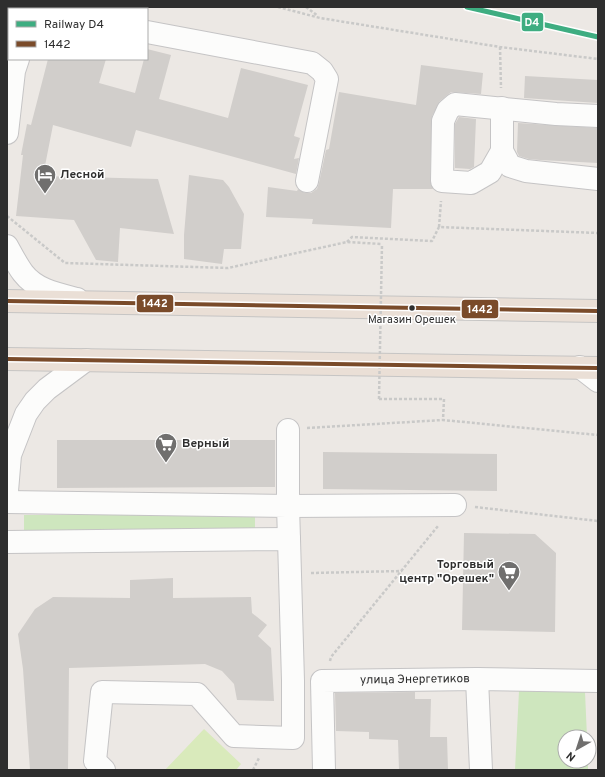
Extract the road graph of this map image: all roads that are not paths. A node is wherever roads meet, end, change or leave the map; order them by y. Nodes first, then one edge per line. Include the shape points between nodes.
1 (148, 32) edge
2 (18, 60) edge
3 (502, 108) junction
4 (598, 116) edge
5 (7, 133) edge
6 (502, 151) junction
7 (598, 179) edge
8 (308, 181) dead end
9 (7, 246) edge
10 (7, 301) edge
11 (90, 302) junction
12 (598, 311) edge
13 (7, 359) edge
14 (86, 360) junction
15 (589, 368) edge
16 (598, 381) edge
17 (288, 430) road end
18 (9, 451) edge
19 (7, 490) edge
20 (7, 502) edge
21 (455, 505) road end
22 (288, 506) junction
23 (289, 539) junction
24 (7, 542) edge
25 (598, 677) edge
26 (477, 678) junction
27 (293, 681) junction
28 (322, 681) junction
29 (598, 681) edge
30 (598, 689) edge
31 (104, 770) edge
32 (324, 770) edge
33 (481, 770) edge

1 - 8 street via 312,64 322,71 327,79
2 - 5 street via 14,71
3 - 4 street
3 - 6 street
3 - 6 street via 455,104 448,110 443,121 442,181 471,184 490,172
6 - 7 street via 510,166 526,171
9 - 11 street via 23,273 41,288
10 - 11 highway
11 - 12 highway
13 - 14 highway
14 - 15 highway
14 - 18 street via 35,401
15 - 16 street
17 - 22 street
18 - 19 street
20 - 22 street
21 - 22 street
22 - 23 street
23 - 24 street
23 - 27 street
25 - 29 street
26 - 28 street, улица Энергетиков
26 - 29 street, улица Энергетиков
26 - 33 street
27 - 28 street, улица Энергетиков
27 - 31 street via 293,738 234,736 196,694 102,692 95,761
28 - 32 street
29 - 30 street

